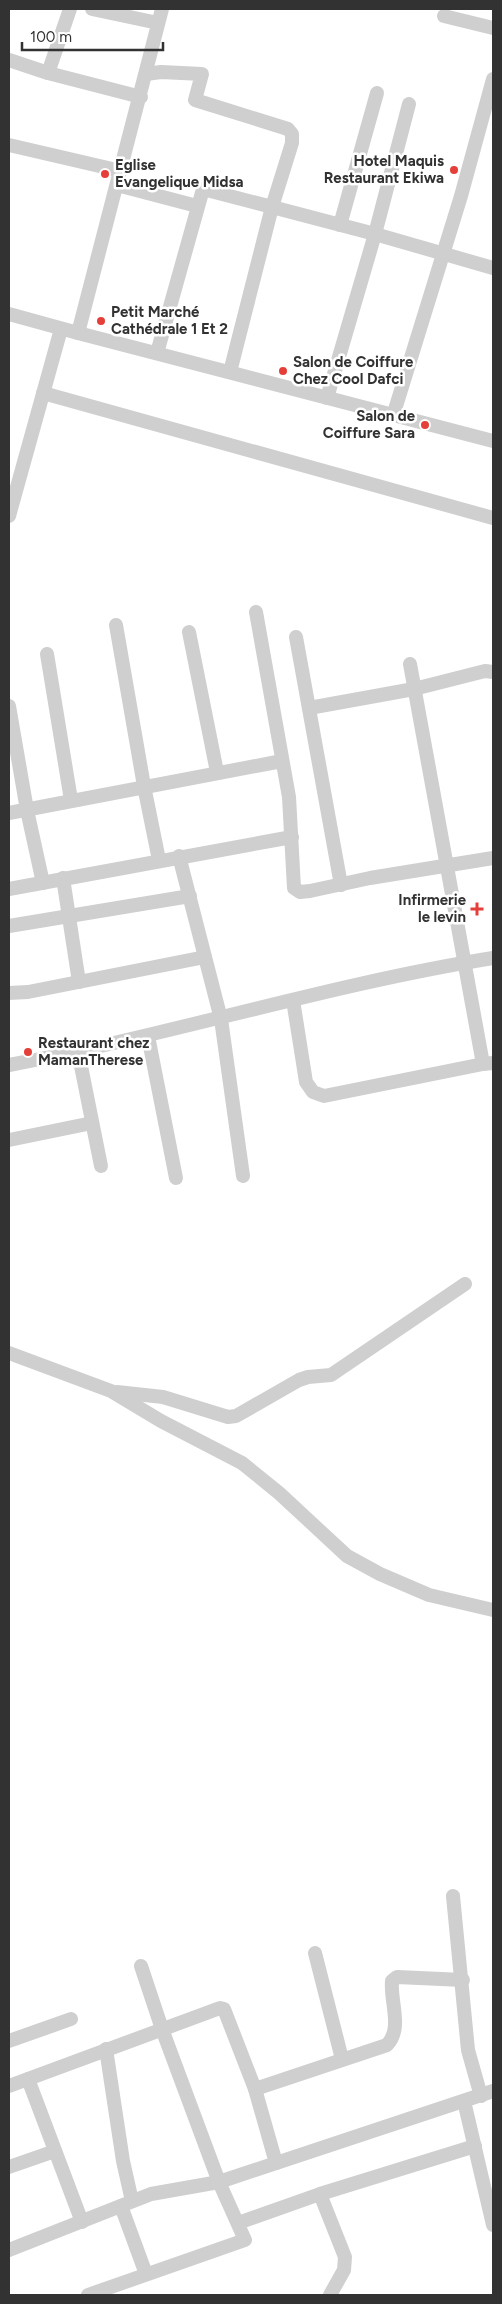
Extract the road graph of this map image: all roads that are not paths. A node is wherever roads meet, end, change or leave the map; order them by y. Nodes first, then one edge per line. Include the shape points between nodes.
1 (70, 9) edge
2 (92, 9) edge
3 (162, 9) edge
4 (444, 16) dead end
5 (158, 23) junction
6 (493, 28) edge
7 (9, 60) edge
8 (48, 73) junction
9 (146, 74) junction
10 (493, 79) edge
11 (377, 93) dead end
12 (141, 97) junction
13 (408, 104) dead end
14 (9, 145) edge
15 (120, 171) junction
16 (117, 185) junction
17 (197, 206) junction
18 (272, 207) junction
19 (340, 225) junction
20 (375, 234) junction
21 (443, 254) junction
22 (493, 268) edge
23 (9, 314) edge
24 (61, 329) junction
25 (78, 334) junction
26 (156, 354) junction
27 (230, 372) junction
28 (43, 393) junction
29 (327, 398) junction
30 (393, 416) junction
31 (493, 441) edge
32 (9, 516) edge
33 (493, 518) edge
34 (256, 612) dead end
35 (116, 625) dead end
36 (189, 632) dead end
37 (296, 637) dead end
38 (47, 654) dead end
39 (410, 664) dead end
40 (493, 672) edge
41 (414, 688) junction
42 (9, 706) edge
43 (309, 708) junction
44 (12, 738) edge
45 (282, 761) junction
46 (217, 772) junction
47 (144, 786) junction
48 (72, 800) junction
49 (27, 810) junction
50 (9, 812) edge
51 (292, 837) junction
52 (180, 856) junction
53 (493, 858) edge
54 (159, 860) junction
55 (446, 865) junction
56 (63, 878) junction
57 (43, 882) junction
58 (341, 884) junction
59 (9, 889) edge
60 (190, 896) junction
61 (69, 916) junction
62 (9, 926) edge
63 (205, 957) junction
64 (493, 958) edge
65 (465, 962) junction
66 (79, 982) junction
67 (9, 993) edge
68 (293, 1000) junction
69 (221, 1019) junction
70 (148, 1036) junction
71 (78, 1051) junction
72 (488, 1063) edge
73 (9, 1065) edge
74 (92, 1123) junction
75 (9, 1140) edge
76 (101, 1166) dead end
77 (243, 1176) dead end
78 (176, 1178) dead end
79 (465, 1284) dead end
80 (9, 1353) edge
81 (111, 1391) junction
82 (493, 1610) edge
83 (453, 1896) dead end
84 (315, 1953) dead end
85 (141, 1966) dead end
86 (463, 1980) junction
87 (71, 2020) dead end
88 (162, 2029) junction
89 (9, 2041) edge
90 (106, 2049) junction
91 (342, 2059) junction
92 (28, 2079) junction
93 (9, 2086) edge
94 (255, 2089) junction
95 (487, 2093) edge
96 (464, 2101) junction
97 (475, 2146) junction
98 (55, 2151) junction
99 (276, 2163) junction
100 (9, 2167) edge
101 (219, 2182) junction
102 (320, 2194) junction
103 (127, 2203) junction
104 (492, 2217) edge
105 (82, 2222) junction
106 (238, 2223) junction
107 (9, 2250) edge
108 (146, 2274) junction
109 (88, 2295) edge
110 (330, 2295) edge

1 - 8 street
2 - 5 street
3 - 5 street
4 - 6 street
5 - 9 street
7 - 8 street
8 - 12 street
9 - 12 street
9 - 18 street via 202,74 195,100 288,129 292,143
10 - 21 street
11 - 19 street
12 - 15 street
13 - 20 street
14 - 15 street
15 - 16 street
16 - 17 street
16 - 25 street
17 - 18 street via 203,189
17 - 26 street
18 - 19 street
18 - 27 street
19 - 20 street
20 - 21 street
20 - 29 street
21 - 22 street
21 - 30 street
23 - 24 street
24 - 25 street
24 - 28 street
25 - 26 street
26 - 27 street
27 - 29 street
28 - 32 street
28 - 33 street
29 - 30 street
30 - 31 street
34 - 45 street
35 - 47 street
36 - 46 street
37 - 43 street
38 - 48 street
39 - 41 street
40 - 41 street via 485,671
41 - 43 street
41 - 55 street
42 - 44 street
43 - 58 street
44 - 49 street
45 - 46 street
45 - 51 street
46 - 47 street
47 - 48 street
47 - 54 street
48 - 49 street
49 - 50 street
49 - 57 street
51 - 52 street
51 - 58 street via 294,888 300,892
52 - 54 street
52 - 60 street
53 - 55 street
54 - 56 street
55 - 58 street
55 - 65 street
56 - 57 street
56 - 61 street
57 - 59 street
60 - 61 street
60 - 63 street
61 - 62 street
61 - 66 street
63 - 66 street
63 - 69 street
64 - 65 street
65 - 68 street
65 - 72 street
66 - 67 street via 20,994
68 - 69 street
68 - 72 street via 306,1082 319,1095
69 - 70 street
69 - 77 street
70 - 71 street
70 - 78 street
71 - 73 street
71 - 74 street
74 - 75 street
74 - 76 street
79 - 81 street via 331,1375 299,1380 236,1416 228,1417 163,1397
80 - 81 street
81 - 82 street via 242,1463 347,1556 429,1595
83 - 86 street
84 - 91 street
85 - 88 street
86 - 91 street via 397,1977 392,1981 395,2023 392,2039 387,2045
86 - 95 street via 468,2050
87 - 89 street
88 - 90 street
88 - 94 street via 224,2009
88 - 101 street
90 - 92 street
90 - 103 street
91 - 94 street
92 - 93 street
92 - 98 street
94 - 99 street
95 - 96 street
96 - 97 street
96 - 99 street
97 - 102 street
97 - 104 street
98 - 100 street
98 - 105 street
99 - 101 street
101 - 103 street via 170,2190
101 - 106 street
102 - 106 street
102 - 110 street via 345,2257 344,2270
103 - 105 street
103 - 108 street
105 - 107 street
106 - 108 street via 244,2242
108 - 109 street

